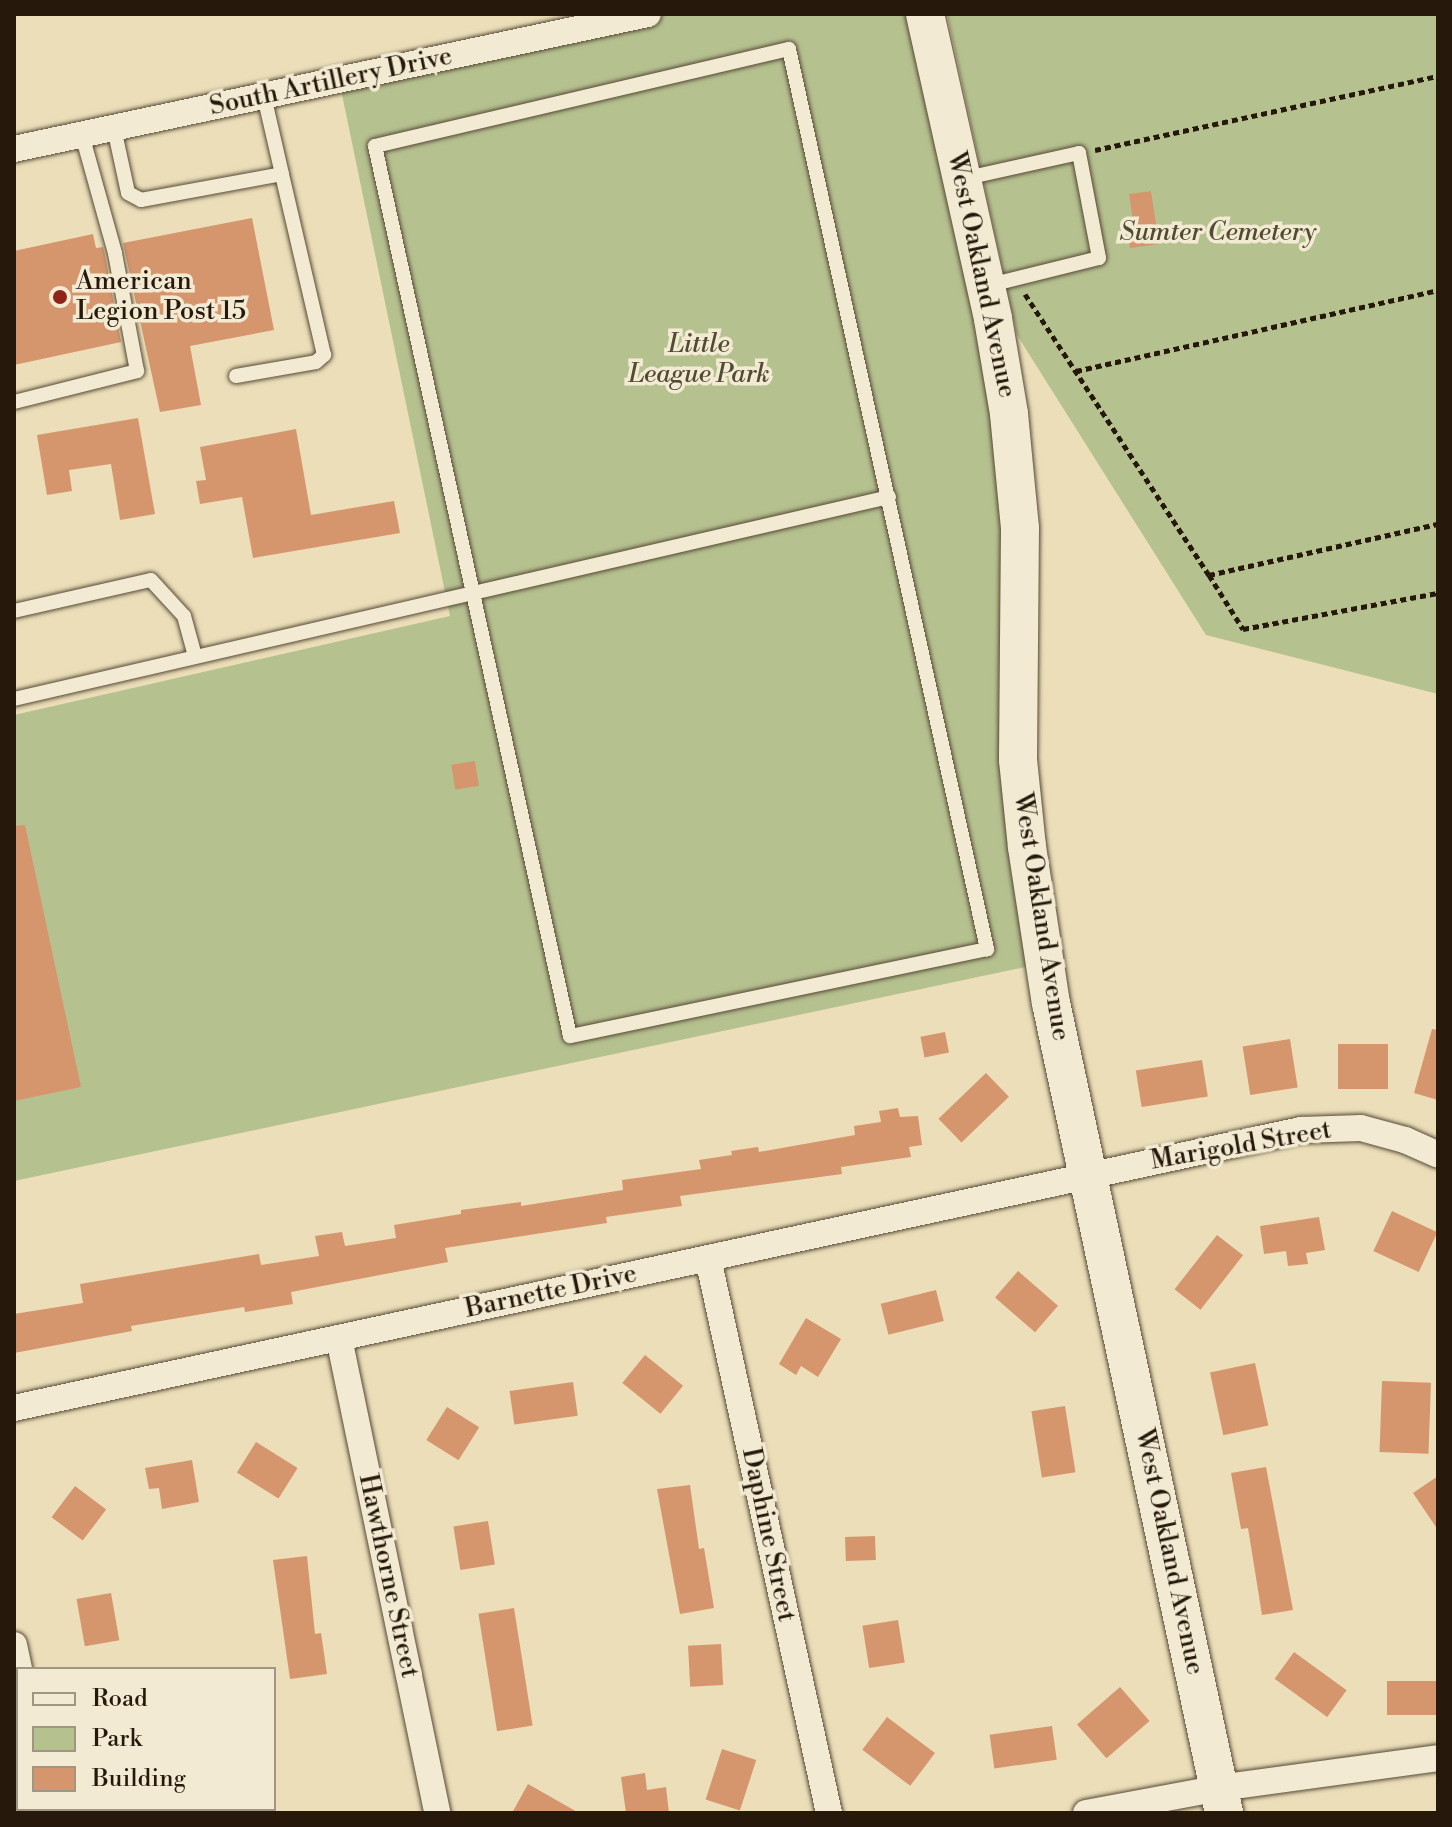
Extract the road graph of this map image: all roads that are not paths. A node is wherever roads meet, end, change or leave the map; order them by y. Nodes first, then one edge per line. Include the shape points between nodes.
1 (648, 14) edge
2 (925, 14) edge
3 (264, 96) junction
4 (114, 128) junction
5 (82, 135) junction
6 (14, 149) edge
7 (282, 174) junction
8 (962, 179) junction
9 (1002, 282) junction
10 (236, 376) dead end
11 (14, 402) edge
12 (889, 497) junction
13 (473, 591) junction
14 (14, 611) edge
15 (195, 656) junction
16 (14, 699) edge
17 (1438, 1155) edge
18 (1088, 1175) junction
19 (708, 1258) junction
20 (339, 1338) junction
21 (14, 1408) edge
22 (14, 1645) edge
23 (19, 1667) edge
24 (1438, 1758) edge
25 (1222, 1800) edge
26 (46, 1811) edge
27 (25, 1813) edge
28 (437, 1813) edge
29 (829, 1813) edge
30 (1086, 1813) edge

1 - 3 street, South Artillery Drive
2 - 8 street, West Oakland Avenue
3 - 4 street, South Artillery Drive
3 - 7 lane
4 - 5 street, South Artillery Drive
4 - 7 lane via 128,193 141,200
5 - 6 street, South Artillery Drive
5 - 11 lane via 115,253 137,371
7 - 10 lane via 324,355 316,362
8 - 9 street, West Oakland Avenue
8 - 9 lane via 1079,153 1099,258
9 - 18 street, West Oakland Avenue via 1021,579 1018,760 1051,1003
12 - 13 lane
12 - 13 lane via 789,49 375,146
12 - 13 lane via 987,949 570,1036
13 - 15 lane
14 - 15 lane via 151,580 184,616
15 - 16 lane
17 - 18 street, Marigold Street via 1405,1140 1342,1127 1301,1130
18 - 19 street, Barnette Drive
18 - 25 street, West Oakland Avenue
19 - 20 street, Barnette Drive
19 - 29 street, Daphine Street
20 - 21 street, Barnette Drive
20 - 28 street, Hawthorne Street
22 - 23 street
24 - 25 street
25 - 30 street
26 - 27 street

